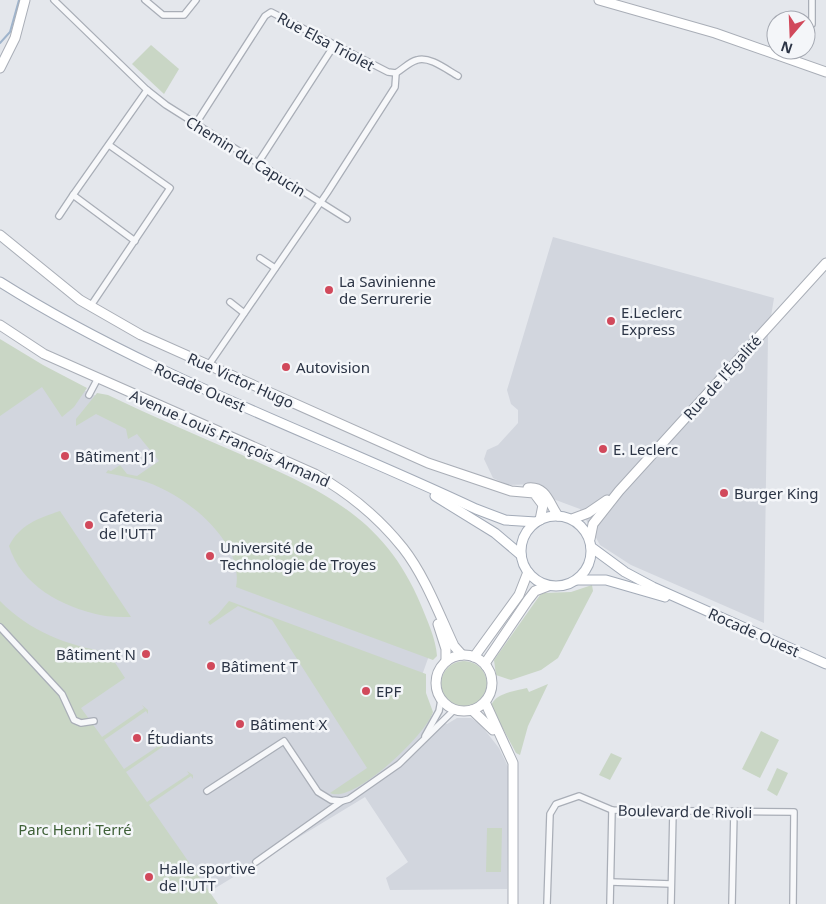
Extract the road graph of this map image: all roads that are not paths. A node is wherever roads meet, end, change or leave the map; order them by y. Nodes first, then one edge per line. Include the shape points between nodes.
1 (25, 0) edge
2 (54, 0) edge
3 (146, 0) edge
4 (196, 0) edge
5 (599, 0) edge
6 (612, 2) edge
7 (335, 44) junction
8 (0, 68) edge
9 (826, 72) edge
10 (396, 73) junction
11 (458, 76) dead end
12 (147, 90) junction
13 (196, 125) junction
14 (109, 145) junction
15 (258, 164) junction
16 (73, 195) junction
17 (320, 202) junction
18 (59, 216) dead end
19 (347, 218) dead end
20 (0, 235) edge
21 (135, 241) junction
22 (260, 258) dead end
23 (826, 263) edge
24 (275, 268) junction
25 (0, 282) edge
26 (230, 302) dead end
27 (90, 307) junction
28 (244, 313) junction
29 (0, 325) edge
30 (208, 366) junction
31 (98, 378) junction
32 (89, 395) dead end
33 (407, 478) junction
34 (502, 488) junction
35 (618, 491) junction
36 (558, 516) junction
37 (572, 519) junction
38 (538, 521) junction
39 (591, 543) junction
40 (521, 555) junction
41 (528, 572) junction
42 (577, 580) junction
43 (548, 586) junction
44 (427, 591) junction
45 (683, 601) junction
46 (0, 627) edge
47 (462, 655) junction
48 (474, 657) junction
49 (446, 661) junction
50 (826, 664) edge
51 (486, 666) junction
52 (441, 700) junction
53 (485, 702) junction
54 (454, 710) junction
55 (472, 710) junction
56 (94, 721) dead end
57 (503, 742) junction
58 (418, 747) junction
59 (207, 791) dead end
60 (342, 801) junction
61 (612, 810) junction
62 (673, 811) junction
63 (734, 811) junction
64 (256, 862) dead end
65 (610, 882) junction
66 (671, 884) junction
67 (513, 904) edge
68 (547, 904) edge
69 (610, 904) edge
70 (670, 904) edge
71 (732, 904) edge
72 (793, 904) edge

1 - 8 street via 16,38
2 - 12 street, Chemin du Capucin
3 - 4 street via 164,15 184,15
5 - 6 street
6 - 9 street via 715,33
7 - 10 street, Rue Elsa Triolet via 381,69
7 - 13 street, Rue Elsa Triolet via 270,9
7 - 15 street
10 - 11 street via 422,59
10 - 17 street via 395,87
12 - 13 street, Chemin du Capucin
12 - 14 street
13 - 15 street, Chemin du Capucin
14 - 16 street
14 - 21 street via 170,188
15 - 17 street, Chemin du Capucin
16 - 18 street
16 - 21 street
17 - 19 street, Chemin du Capucin
17 - 24 street
20 - 27 street, Rue Victor Hugo
21 - 27 street
22 - 24 street
23 - 35 street, Rue de l'Égalité
24 - 28 street
25 - 33 street, Rocade Ouest via 111,346
26 - 28 street
27 - 30 street, Rue Victor Hugo
28 - 30 street
29 - 31 street, Avenue Louis François Armand via 44,354
30 - 34 street, Rue Victor Hugo via 421,460
31 - 32 street
31 - 44 street, Avenue Louis François Armand via 338,487 367,510 403,548
33 - 38 street, Rocade Ouest via 505,520
33 - 40 street, Rocade Ouest via 495,533
34 - 36 street, Rue Victor Hugo via 534,487 541,490
34 - 38 street, Rue Victor Hugo via 538,496 543,504
35 - 37 street via 588,513
35 - 39 street via 593,524
36 - 37 street
36 - 38 street
37 - 39 street via 585,531
38 - 40 street via 524,536
39 - 42 street via 589,565
39 - 45 street, Rocade Ouest via 625,572
40 - 41 street
41 - 43 street
41 - 48 street via 518,595
42 - 43 street
42 - 45 street, Rocade Ouest via 606,580
43 - 51 street via 535,591 528,600
44 - 47 street, Avenue Louis François Armand via 454,646
44 - 49 street, Avenue Louis François Armand via 446,649
45 - 50 street, Rocade Ouest
46 - 56 street via 62,694 74,720 81,723
47 - 48 street
47 - 49 street
48 - 51 street
49 - 52 street via 436,676
51 - 53 street via 492,686
52 - 54 street
52 - 58 street via 439,711
53 - 55 street
53 - 57 street
54 - 55 street
54 - 58 street
55 - 57 street
57 - 67 street via 512,758 514,773
58 - 60 street via 390,771
59 - 60 street via 284,741 318,792 331,800
60 - 64 street
61 - 62 street, Boulevard de Rivoli
61 - 65 street
61 - 68 street, Boulevard de Rivoli via 579,796 556,804 550,814
62 - 63 street, Boulevard de Rivoli
62 - 66 street
63 - 71 street
63 - 72 street, Boulevard de Rivoli via 794,812
65 - 66 street
65 - 69 street
66 - 70 street

